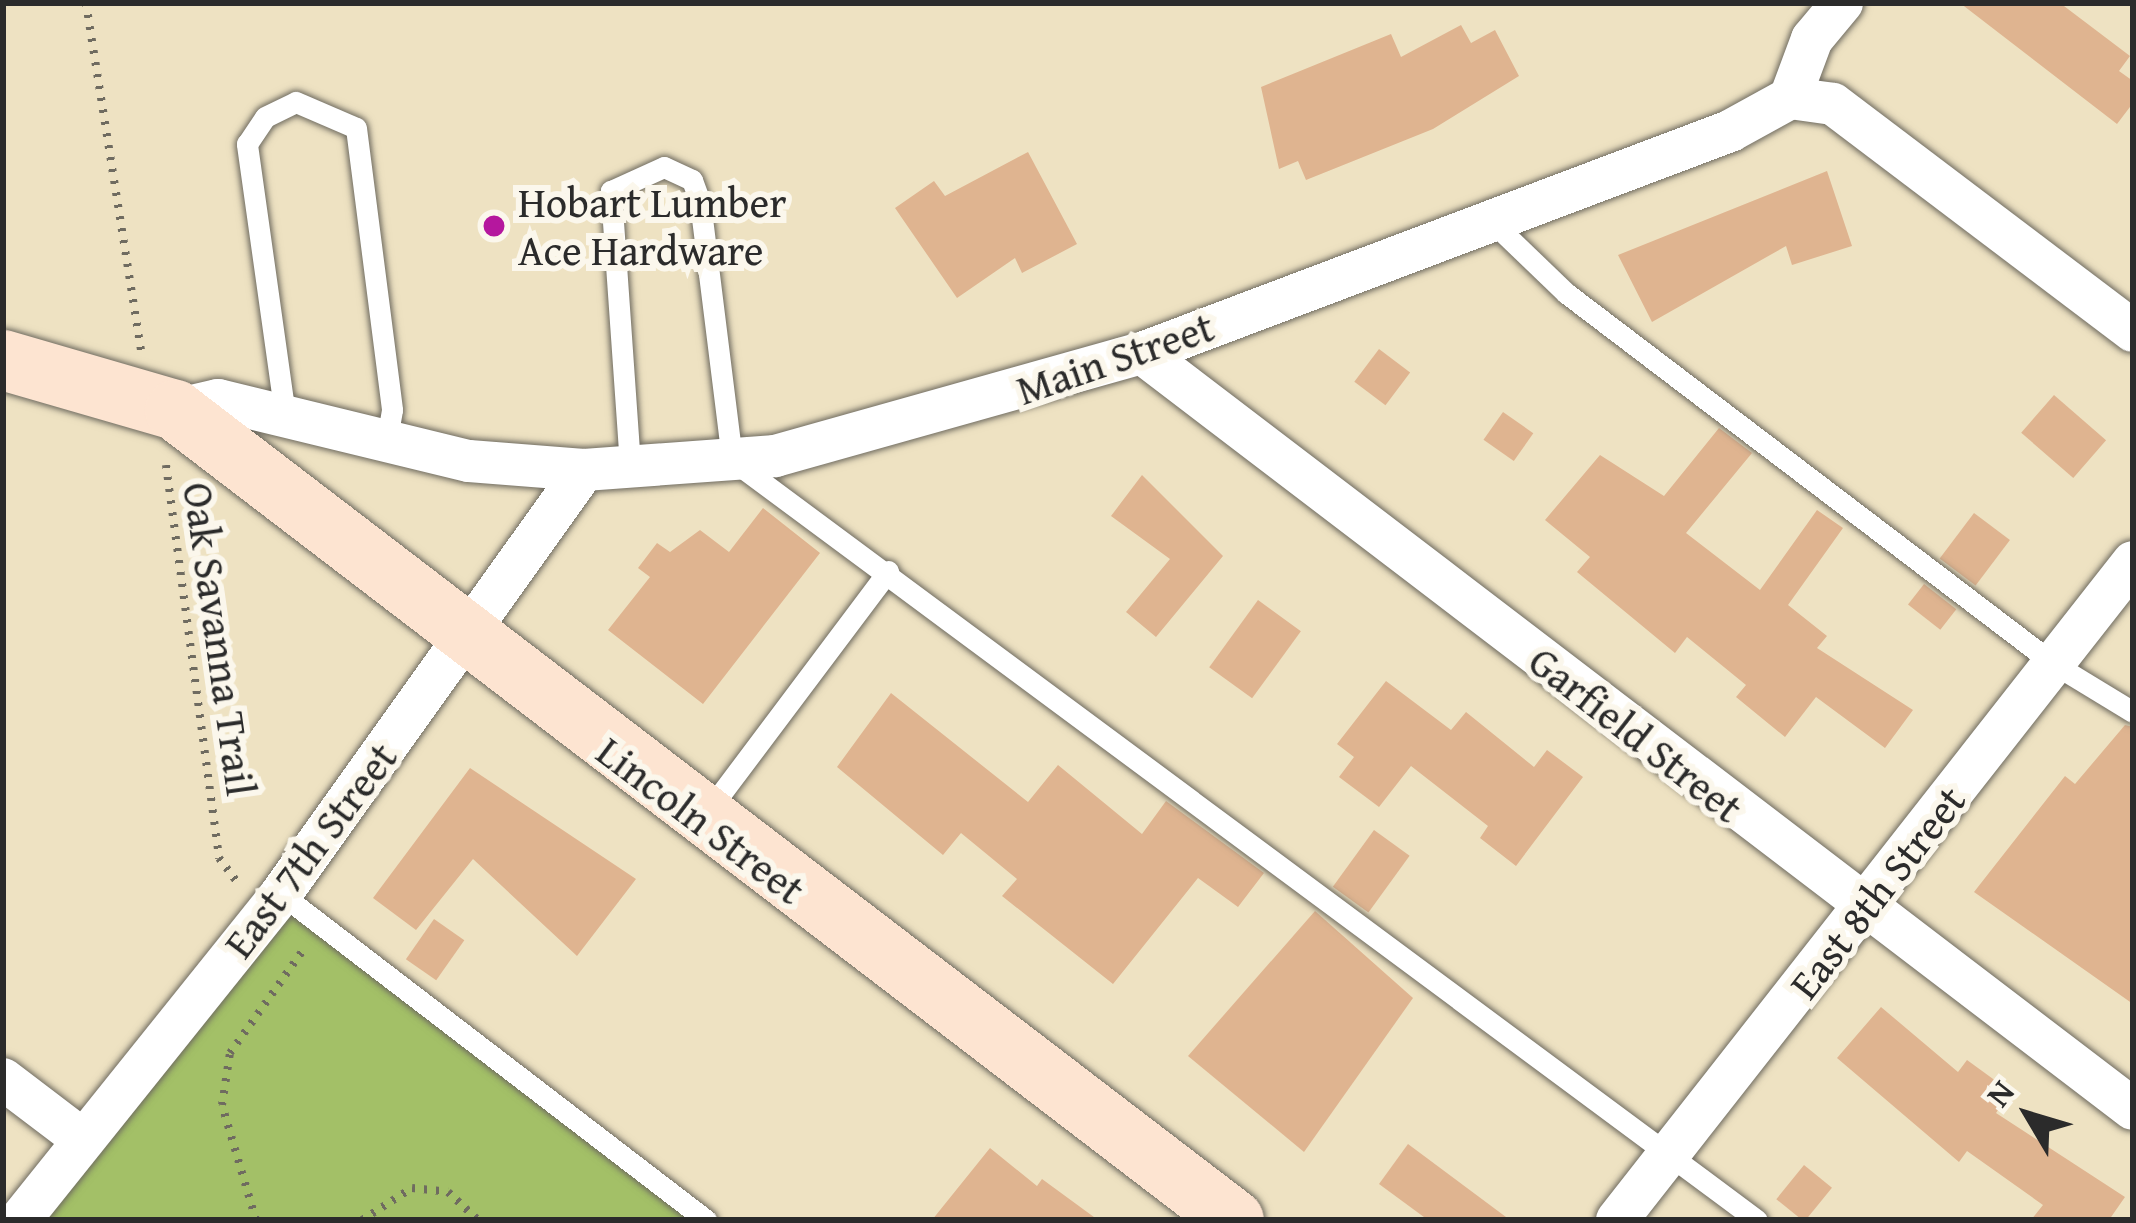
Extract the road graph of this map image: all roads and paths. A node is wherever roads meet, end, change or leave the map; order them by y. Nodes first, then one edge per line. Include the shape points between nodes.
1 (86, 3) edge
2 (1842, 3) edge
3 (1790, 98) junction
4 (1487, 217) junction
5 (2133, 331) edge
6 (1142, 353) junction
7 (3, 361) edge
8 (161, 404) junction
9 (285, 415) junction
10 (386, 444) junction
11 (731, 460) junction
12 (630, 465) junction
13 (584, 470) junction
14 (2133, 562) edge
15 (888, 571) junction
16 (466, 643) junction
17 (2054, 664) junction
18 (2133, 712) edge
19 (701, 820) junction
20 (274, 901) junction
21 (1864, 910) junction
22 (3, 1079) edge
23 (2133, 1109) edge
24 (82, 1139) junction
25 (1670, 1153) junction
26 (20, 1220) edge
27 (256, 1220) edge
28 (362, 1220) edge
29 (478, 1220) edge
30 (706, 1220) edge
31 (1234, 1220) edge
32 (1617, 1220) edge
33 (1757, 1220) edge

1 - 8 path, Oak Savanna Trail
2 - 3 street via 1812,40
3 - 4 street, Main Street via 1730,131
3 - 5 street via 1833,104
4 - 6 street, Main Street
4 - 17 lane via 1566,293
6 - 11 street, Main Street via 862,438
6 - 21 street, Garfield Street
7 - 8 main road, Main Street
8 - 9 street, Main Street via 218,400
8 - 16 main road, Lincoln Street
8 - 20 path, Oak Savanna Trail via 218,858
9 - 10 street, Main Street
9 - 10 lane via 247,144 265,117 296,102 356,128 392,410
10 - 13 street, Main Street
11 - 12 street, Main Street
11 - 12 lane via 700,202 692,180 664,167 611,191
11 - 15 lane
12 - 13 street, Main Street
13 - 16 street, East 7th Street
14 - 17 street, East 8th Street
15 - 19 lane
15 - 25 lane
16 - 19 main road, Lincoln Street
16 - 20 street, East 7th Street
17 - 18 lane
17 - 21 street, East 8th Street
19 - 31 main road, Lincoln Street
20 - 24 street, East 7th Street
20 - 27 path, Oak Savanna Trail via 306,938 230,1053 222,1105
20 - 30 lane
21 - 23 street, Garfield Street
21 - 25 street, East 8th Street
22 - 24 street
24 - 26 street, East 7th Street
25 - 32 street, East 8th Street
25 - 33 lane
28 - 29 path via 412,1188 448,1192

